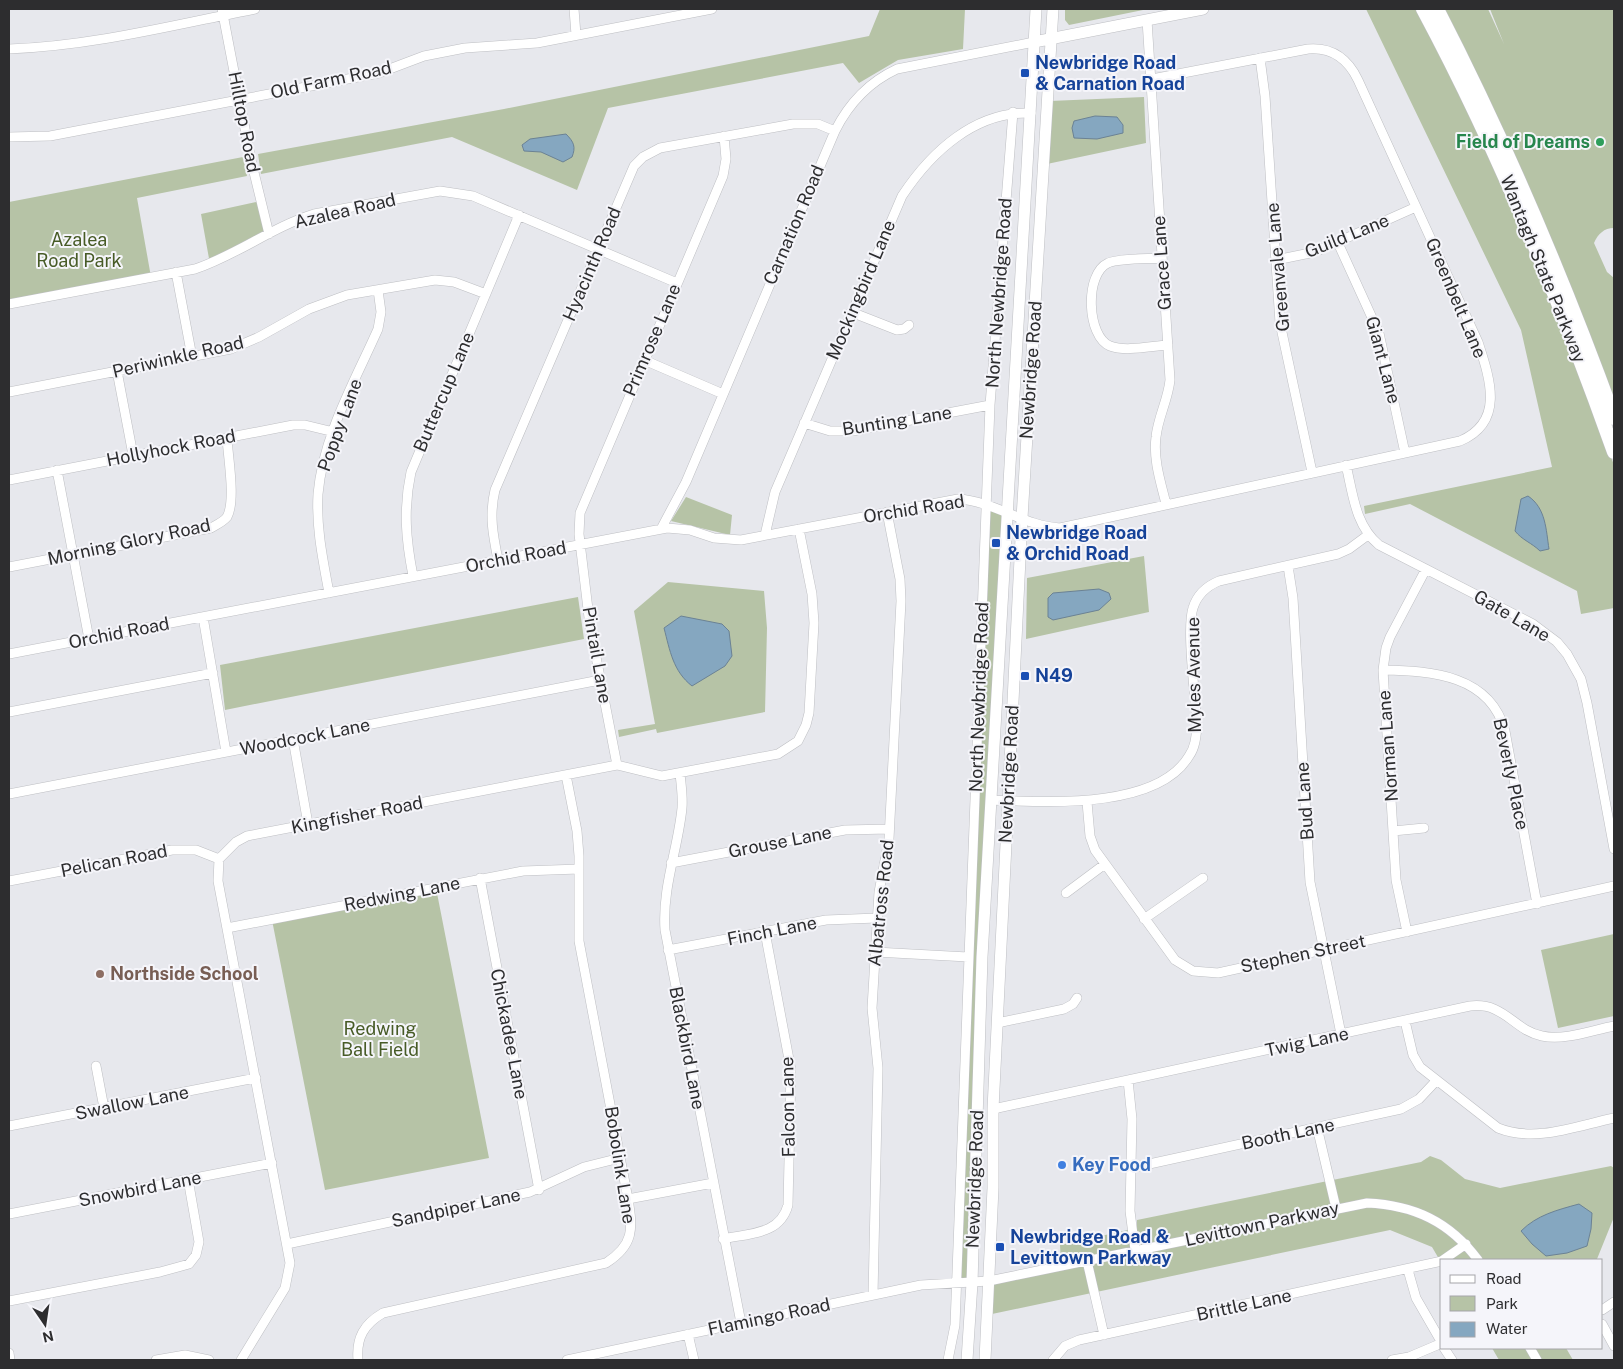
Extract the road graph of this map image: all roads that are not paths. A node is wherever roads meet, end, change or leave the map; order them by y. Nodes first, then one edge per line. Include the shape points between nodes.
1 (256, 9) edge
2 (574, 9) edge
3 (712, 9) edge
4 (1036, 9) edge
5 (1053, 9) edge
6 (1204, 9) edge
7 (1423, 9) edge
8 (1437, 9) edge
9 (223, 12) edge
10 (1147, 20) junction
11 (576, 35) junction
12 (1052, 38) junction
13 (1034, 42) junction
14 (9, 49) edge
15 (1260, 58) junction
16 (1152, 79) junction
17 (240, 99) junction
18 (1013, 112) junction
19 (1031, 113) junction
20 (835, 130) junction
21 (724, 136) junction
22 (9, 137) edge
23 (1416, 207) junction
24 (519, 215) junction
25 (269, 234) junction
26 (1338, 243) junction
27 (598, 249) junction
28 (1162, 258) junction
29 (1276, 260) junction
30 (1022, 269) junction
31 (1037, 270) junction
32 (176, 272) junction
33 (677, 283) junction
34 (378, 290) junction
35 (486, 294) junction
36 (9, 304) edge
37 (851, 312) junction
38 (909, 325) dead end
39 (1168, 345) junction
40 (192, 357) junction
41 (644, 360) junction
42 (117, 371) junction
43 (9, 392) edge
44 (723, 394) junction
45 (990, 405) junction
46 (1614, 418) edge
47 (804, 423) junction
48 (334, 432) junction
49 (226, 438) junction
50 (1405, 452) junction
51 (1614, 452) edge
52 (133, 456) junction
53 (1346, 465) junction
54 (57, 470) junction
55 (1312, 472) junction
56 (9, 480) edge
57 (986, 503) junction
58 (1166, 504) junction
59 (887, 512) junction
60 (1008, 513) junction
61 (1022, 518) junction
62 (661, 529) junction
63 (799, 529) junction
64 (766, 535) junction
65 (1368, 535) junction
66 (580, 545) junction
67 (73, 554) junction
68 (498, 560) junction
69 (1288, 566) junction
70 (9, 567) edge
71 (1426, 569) junction
72 (413, 576) junction
73 (329, 593) junction
74 (203, 617) junction
75 (89, 639) junction
76 (9, 654) edge
77 (1383, 670) junction
78 (213, 673) junction
79 (600, 680) junction
80 (9, 712) edge
81 (293, 739) junction
82 (226, 752) junction
83 (617, 765) junction
84 (680, 773) junction
85 (566, 775) junction
86 (9, 794) edge
87 (991, 800) junction
88 (1008, 800) junction
89 (1087, 802) junction
90 (308, 824) junction
91 (1424, 828) dead end
92 (889, 829) junction
93 (1394, 831) junction
94 (1614, 849) edge
95 (219, 858) junction
96 (672, 863) junction
97 (1105, 864) junction
98 (578, 869) junction
99 (480, 878) junction
100 (1203, 878) dead end
101 (9, 881) edge
102 (1614, 886) edge
103 (1066, 892) dead end
104 (1538, 904) junction
105 (877, 918) junction
106 (1144, 919) junction
107 (227, 928) junction
108 (765, 932) junction
109 (1407, 932) junction
110 (668, 950) junction
111 (1323, 950) junction
112 (875, 952) junction
113 (968, 957) junction
114 (1077, 998) dead end
115 (1404, 1020) junction
116 (997, 1022) junction
117 (1614, 1026) edge
118 (1341, 1034) junction
119 (96, 1066) dead end
120 (256, 1078) junction
121 (1128, 1080) junction
122 (1436, 1081) junction
123 (104, 1108) junction
124 (993, 1109) junction
125 (1614, 1118) edge
126 (9, 1126) edge
127 (1317, 1127) junction
128 (620, 1158) junction
129 (272, 1163) junction
130 (1131, 1168) junction
131 (188, 1179) junction
132 (712, 1183) junction
133 (539, 1190) junction
134 (628, 1199) junction
135 (1336, 1208) junction
136 (9, 1214) edge
137 (724, 1239) junction
138 (287, 1244) junction
139 (1466, 1244) junction
140 (1135, 1250) junction
141 (1445, 1259) edge
142 (1477, 1259) edge
143 (1087, 1260) junction
144 (1440, 1262) edge
145 (1408, 1270) junction
146 (989, 1281) junction
147 (957, 1282) junction
148 (972, 1282) junction
149 (873, 1295) junction
150 (9, 1301) edge
151 (1614, 1302) edge
152 (1603, 1309) edge
153 (741, 1323) junction
154 (1603, 1326) edge
155 (688, 1334) junction
156 (1104, 1335) junction
157 (1440, 1340) edge
158 (1440, 1344) edge
159 (1614, 1346) edge
160 (1445, 1349) edge
161 (1533, 1349) edge
162 (9, 1353) edge
163 (10, 1360) edge
164 (156, 1360) edge
165 (209, 1360) edge
166 (241, 1360) edge
167 (358, 1360) edge
168 (567, 1360) edge
169 (694, 1360) edge
170 (948, 1360) edge
171 (967, 1360) edge
172 (985, 1360) edge
173 (1053, 1360) edge
174 (1392, 1360) edge
175 (1452, 1360) edge
176 (1537, 1360) edge

1 - 9 street
2 - 11 street
3 - 11 street, Old Farm Road
4 - 13 main road, Newbridge Road
5 - 12 main road, Newbridge Road
6 - 10 main road
7 - 51 highway, Wantagh State Parkway via 1510,186 1591,386
8 - 46 highway, Wantagh State Parkway via 1474,80 1541,230
9 - 14 street via 83,42
9 - 17 street, Hilltop Road
10 - 12 main road
10 - 16 street, Grace Lane
11 - 17 street, Old Farm Road via 537,43 465,48 424,56 379,72
12 - 13 main road
12 - 31 main road, Newbridge Road
13 - 19 main road, Newbridge Road
13 - 20 street, Carnation Road via 897,69 865,89
15 - 16 street, Greenbelt Lane
15 - 23 street, Greenbelt Lane via 1316,48 1331,51 1347,62
15 - 29 street, Greenvale Lane
16 - 28 street, Grace Lane
17 - 22 street, Old Farm Road via 50,136
17 - 25 street, Hilltop Road
18 - 19 street, Mockingbird Lane
18 - 37 street, Mockingbird Lane via 986,121 952,140 915,176 889,222
18 - 45 street, North Newbridge Road
19 - 30 main road, Newbridge Road
20 - 21 street, Hyacinth Road via 818,124 793,124
20 - 44 street, Carnation Road
21 - 27 street, Hyacinth Road via 660,148 643,157 630,174
21 - 33 street, Primrose Lane via 726,159 723,176
23 - 26 street, Guild Lane
23 - 50 street, Greenbelt Lane via 1478,342 1491,401 1485,422 1471,436
24 - 25 street, Azalea Road via 473,196 440,191 314,214
24 - 27 street, Azalea Road
24 - 35 street, Buttercup Lane
25 - 32 street, Azalea Road via 216,262
26 - 29 street, Guild Lane via 1315,252
26 - 50 street, Giant Lane via 1379,333
27 - 33 street, Azalea Road
27 - 68 street, Hyacinth Road via 496,490 490,522
28 - 39 street, Grace Lane
28 - 39 street via 1110,262 1096,274 1092,293 1095,330 1103,342 1119,348
29 - 55 street, Greenvale Lane via 1280,323
30 - 31 main road
30 - 60 main road, Newbridge Road
31 - 61 main road, Newbridge Road
32 - 36 street, Azalea Road
32 - 40 street
33 - 41 street, Primrose Lane
34 - 35 street, Periwinkle Road via 435,280 454,282
34 - 40 street, Periwinkle Road via 329,300 244,344
34 - 48 street, Poppy Lane via 381,312 378,329
35 - 72 street, Buttercup Lane via 411,472 404,513
37 - 38 street via 897,330
37 - 47 street, Mockingbird Lane
39 - 58 street, Grace Lane via 1169,392 1158,424 1155,448
40 - 42 street, Periwinkle Road
41 - 44 street
41 - 66 street, Primrose Lane via 584,501 579,520
42 - 43 street, Periwinkle Road
42 - 52 street
44 - 62 street, Carnation Road via 686,482
45 - 47 street, Bunting Lane via 853,431 830,431
45 - 57 street, North Newbridge Road
47 - 64 street, Mockingbird Lane via 775,492
48 - 49 street, Hollyhock Road via 293,425
48 - 73 street, Poppy Lane via 325,456 318,496 320,543
49 - 52 street, Hollyhock Road
49 - 67 street, Morning Glory Road via 231,504 222,522 211,528
50 - 53 street, Greenbelt Lane
52 - 54 street, Hollyhock Road
53 - 55 street, Greenbelt Lane
53 - 65 street, Gate Lane via 1357,513
54 - 56 street, Hollyhock Road
54 - 67 street
55 - 58 street, Greenbelt Lane
57 - 59 street, Orchid Road via 958,499
57 - 60 street, Orchid Road
57 - 113 street, North Newbridge Road
58 - 61 street, Greenbelt Lane via 1060,528 1046,527
59 - 63 street, Orchid Road
59 - 92 street, Albatross Road via 900,579 901,602
60 - 61 street, Orchid Road
60 - 87 main road, Newbridge Road
61 - 88 main road, Newbridge Road
62 - 64 street, Orchid Road via 677,528 726,540
62 - 66 street, Orchid Road
63 - 64 street, Orchid Road
63 - 84 street, Kingfisher Road via 812,594 814,623 809,713 802,734 789,749 778,754
65 - 69 street, Myles Avenue via 1338,554
65 - 71 street, Gate Lane via 1379,545
66 - 68 street, Orchid Road
66 - 79 street, Pintail Lane
67 - 70 street, Morning Glory Road
67 - 75 street
68 - 72 street, Orchid Road
69 - 89 street, Myles Avenue via 1219,581 1204,590 1195,602 1190,625 1197,727 1192,751 1181,768 1134,791
69 - 111 street, Bud Lane via 1310,882
71 - 77 street, Norman Lane via 1390,637
71 - 94 street, Gate Lane via 1533,624 1567,654 1581,679 1587,703
72 - 73 street, Orchid Road
73 - 74 street, Orchid Road
74 - 75 street, Orchid Road
74 - 78 street
75 - 76 street, Orchid Road
77 - 93 street, Norman Lane
77 - 104 street, Beverly Place via 1414,670 1446,676 1473,688 1495,706 1505,731
78 - 80 street
78 - 82 street
79 - 81 street, Woodcock Lane
79 - 83 street, Pintail Lane
81 - 82 street, Woodcock Lane
81 - 90 street
82 - 86 street, Woodcock Lane
83 - 84 street, Kingfisher Road via 650,775
83 - 85 street, Kingfisher Road
84 - 96 street, Blackbird Lane via 682,808
85 - 90 street, Kingfisher Road
85 - 98 street, Bobolink Lane via 577,831
87 - 88 street, Myles Avenue
87 - 148 main road, Newbridge Road via 982,957
88 - 89 street, Myles Avenue
88 - 116 main road, Newbridge Road
89 - 97 street, Stephen Street via 1091,842
90 - 95 street, Kingfisher Road via 247,836
91 - 93 street
92 - 96 street, Grouse Lane via 845,830
92 - 105 street, Albatross Road
93 - 109 street, Norman Lane via 1396,880
95 - 101 street, Pelican Road via 196,850 172,850
95 - 107 street via 218,881
96 - 110 street, Blackbird Lane via 664,909
97 - 103 street
97 - 106 street, Stephen Street
98 - 99 street, Redwing Lane via 523,871
98 - 128 street, Bobolink Lane via 579,941
99 - 107 street, Redwing Lane
99 - 133 street, Chickadee Lane
100 - 106 street
102 - 104 street, Stephen Street
104 - 109 street, Stephen Street
105 - 108 street, Finch Lane via 844,918
105 - 112 street, Albatross Road
106 - 111 street, Stephen Street via 1175,960 1202,973 1218,973
107 - 120 street
108 - 110 street, Finch Lane
108 - 137 street, Falcon Lane via 790,1070 788,1205 785,1216 776,1226
109 - 111 street, Stephen Street
110 - 132 street, Blackbird Lane
111 - 118 street, Bud Lane
112 - 113 street
112 - 149 street, Albatross Road via 872,1008 878,1068
113 - 147 street, North Newbridge Road
114 - 116 street via 1064,1009
115 - 117 street, Twig Lane via 1487,1005 1541,1036 1557,1037
115 - 118 street, Twig Lane
115 - 122 street via 1416,1062
116 - 124 main road, Newbridge Road
118 - 121 street, Twig Lane
119 - 123 street
120 - 123 street, Swallow Lane
120 - 129 street
121 - 124 street, Twig Lane
121 - 130 street via 1132,1119
122 - 125 street via 1482,1117 1512,1133 1533,1135
122 - 127 street, Booth Lane via 1419,1099 1401,1109
123 - 126 street, Swallow Lane
124 - 146 main road, Newbridge Road
127 - 130 street, Booth Lane
127 - 135 street
128 - 133 street, Sandpiper Lane via 584,1167
128 - 134 street, Bobolink Lane
129 - 131 street, Snowbird Lane
129 - 138 street
130 - 140 street via 1130,1212
131 - 136 street, Snowbird Lane
131 - 150 street via 199,1242 196,1255 189,1264
132 - 134 street
132 - 137 street, Blackbird Lane
133 - 138 street, Sandpiper Lane
134 - 167 street, Bobolink Lane via 632,1224 630,1238 623,1250 606,1263 383,1312 363,1330 357,1346
135 - 139 street, Levittown Parkway via 1367,1204 1410,1210 1446,1228
135 - 140 street, Levittown Parkway
137 - 153 street, Blackbird Lane
138 - 166 street via 290,1263 285,1288
139 - 141 street, Brittle Lane
139 - 142 street, Levittown Parkway
140 - 143 street, Levittown Parkway
143 - 146 street, Levittown Parkway
143 - 156 street
144 - 145 street, Brittle Lane
145 - 156 street, Brittle Lane
145 - 157 street via 1416,1298
146 - 148 street, Levittown Parkway
146 - 172 main road, Newbridge Road
147 - 148 street, Flamingo Road
147 - 149 street, Flamingo Road via 921,1284
147 - 170 street, North Newbridge Road via 956,1325
148 - 171 main road, Newbridge Road
149 - 153 street, Flamingo Road
151 - 152 street
153 - 155 street, Flamingo Road
154 - 159 street
155 - 168 street, Flamingo Road
155 - 169 street
156 - 173 street, Brittle Lane via 1072,1342
158 - 174 street
160 - 175 street
161 - 176 street
162 - 163 street
164 - 165 street via 185,1355

